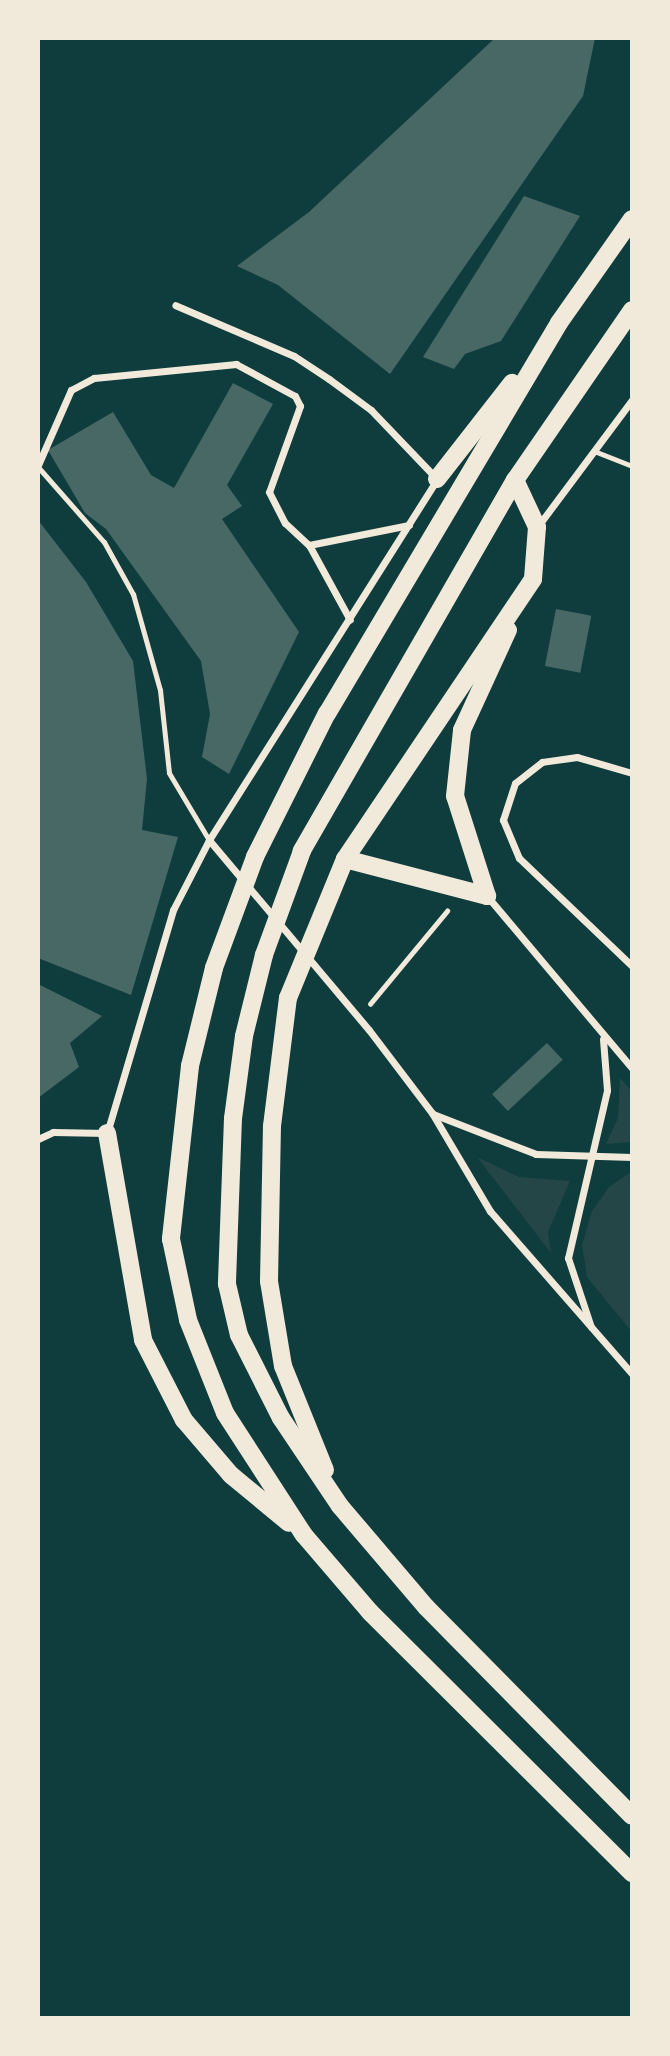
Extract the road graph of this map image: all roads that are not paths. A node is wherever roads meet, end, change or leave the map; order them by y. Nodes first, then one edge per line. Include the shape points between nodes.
1 (632, 219) edge
2 (175, 306) dead end
3 (632, 310) edge
4 (559, 323) junction
5 (632, 400) edge
6 (594, 451) junction
7 (38, 466) edge
8 (632, 466) edge
9 (437, 480) junction
10 (515, 480) junction
11 (410, 525) junction
12 (537, 527) junction
13 (309, 545) junction
14 (533, 579) junction
15 (351, 620) junction
16 (632, 773) edge
17 (209, 840) junction
18 (345, 859) junction
19 (487, 895) junction
20 (632, 966) edge
21 (603, 1039) junction
22 (632, 1068) edge
23 (432, 1113) junction
24 (107, 1133) junction
25 (38, 1139) edge
26 (591, 1155) junction
27 (632, 1157) edge
28 (592, 1331) junction
29 (631, 1373) edge
30 (340, 1507) junction
31 (304, 1535) junction
32 (632, 1816) edge
33 (632, 1873) edge

1 - 4 main road
2 - 9 street via 294,356 329,379 371,410
3 - 10 main road
4 - 9 main road
4 - 31 main road via 327,713 267,833 214,968 190,1066 172,1239 188,1320 225,1413
5 - 6 street
6 - 8 lane
6 - 12 street
7 - 13 street via 71,390 93,378 236,364 295,396 300,406 268,492 285,523
7 - 17 lane via 104,542 133,594 160,690 169,773
9 - 11 street
10 - 12 main road
10 - 30 main road via 302,851 264,955 244,1035 233,1118 227,1284 239,1335 257,1371
11 - 13 street
11 - 15 street
12 - 14 main road
13 - 15 street
14 - 18 main road
14 - 19 main road via 461,730 455,796
15 - 17 street
16 - 20 street via 576,757 542,762 514,783 503,820 519,859
17 - 23 street via 226,867 369,1030
17 - 24 street via 173,910 150,974
18 - 19 main road
18 - 30 main road via 288,998 272,1126 269,1281 283,1366
19 - 21 street
21 - 22 street
21 - 26 street via 607,1090
23 - 26 street via 536,1154
23 - 28 street via 490,1210
24 - 25 street via 53,1132
24 - 31 main road via 143,1340 184,1420 230,1475
26 - 27 street
26 - 28 street via 568,1258
28 - 29 street
30 - 32 main road via 426,1607
31 - 33 main road via 370,1612

